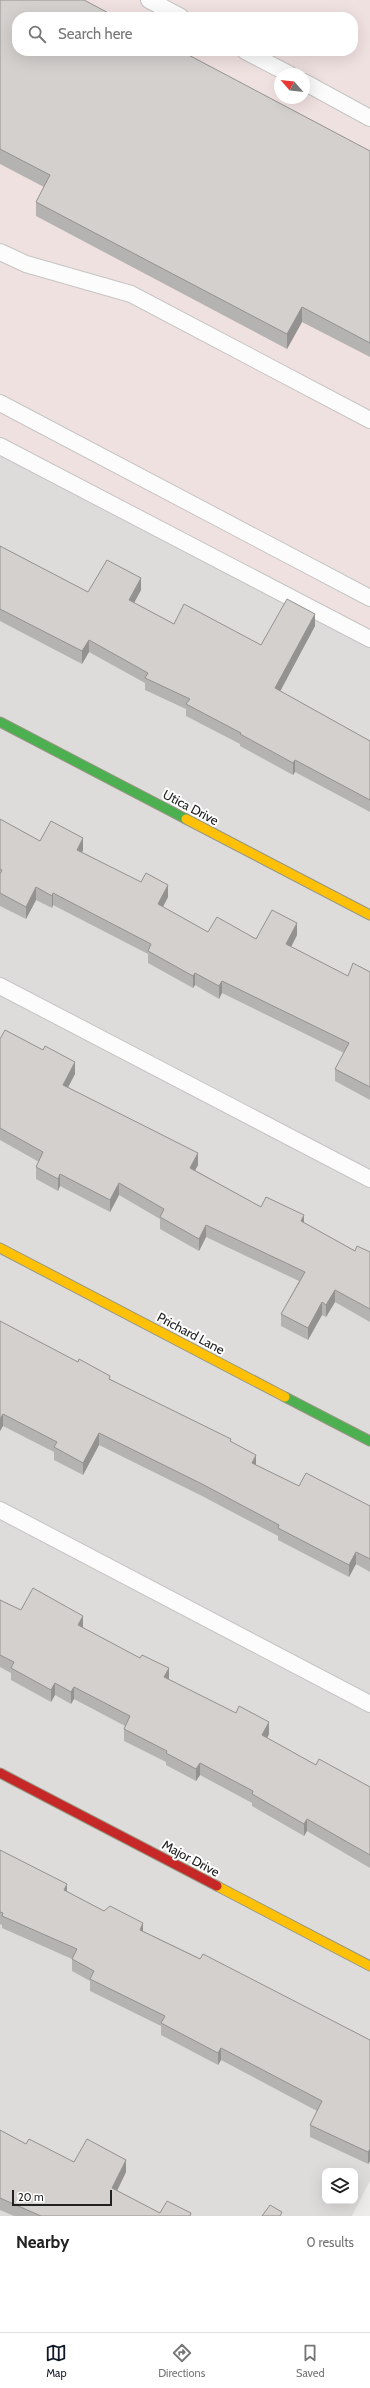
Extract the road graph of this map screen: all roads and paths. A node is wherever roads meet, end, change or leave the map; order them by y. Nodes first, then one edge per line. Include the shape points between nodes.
1 (149, 0) edge
2 (172, 12) edge
3 (255, 56) edge
4 (278, 68) edge
5 (310, 85) edge
6 (370, 118) edge
7 (0, 252) edge
8 (0, 403) edge
9 (370, 420) edge
10 (0, 446) edge
11 (370, 598) edge
12 (370, 639) edge
13 (0, 722) edge
14 (370, 915) edge
15 (0, 986) edge
16 (370, 1179) edge
17 (0, 1248) edge
18 (370, 1441) edge
19 (0, 1510) edge
20 (370, 1704) edge
21 (0, 1773) edge
22 (370, 1966) edge

1 - 2 lane
3 - 4 lane
5 - 6 lane
7 - 9 lane via 26,264 131,294
8 - 11 lane
10 - 12 lane
13 - 14 street, Utica Drive
15 - 16 lane
17 - 18 street, Prichard Lane
19 - 20 lane
21 - 22 street, Major Drive

